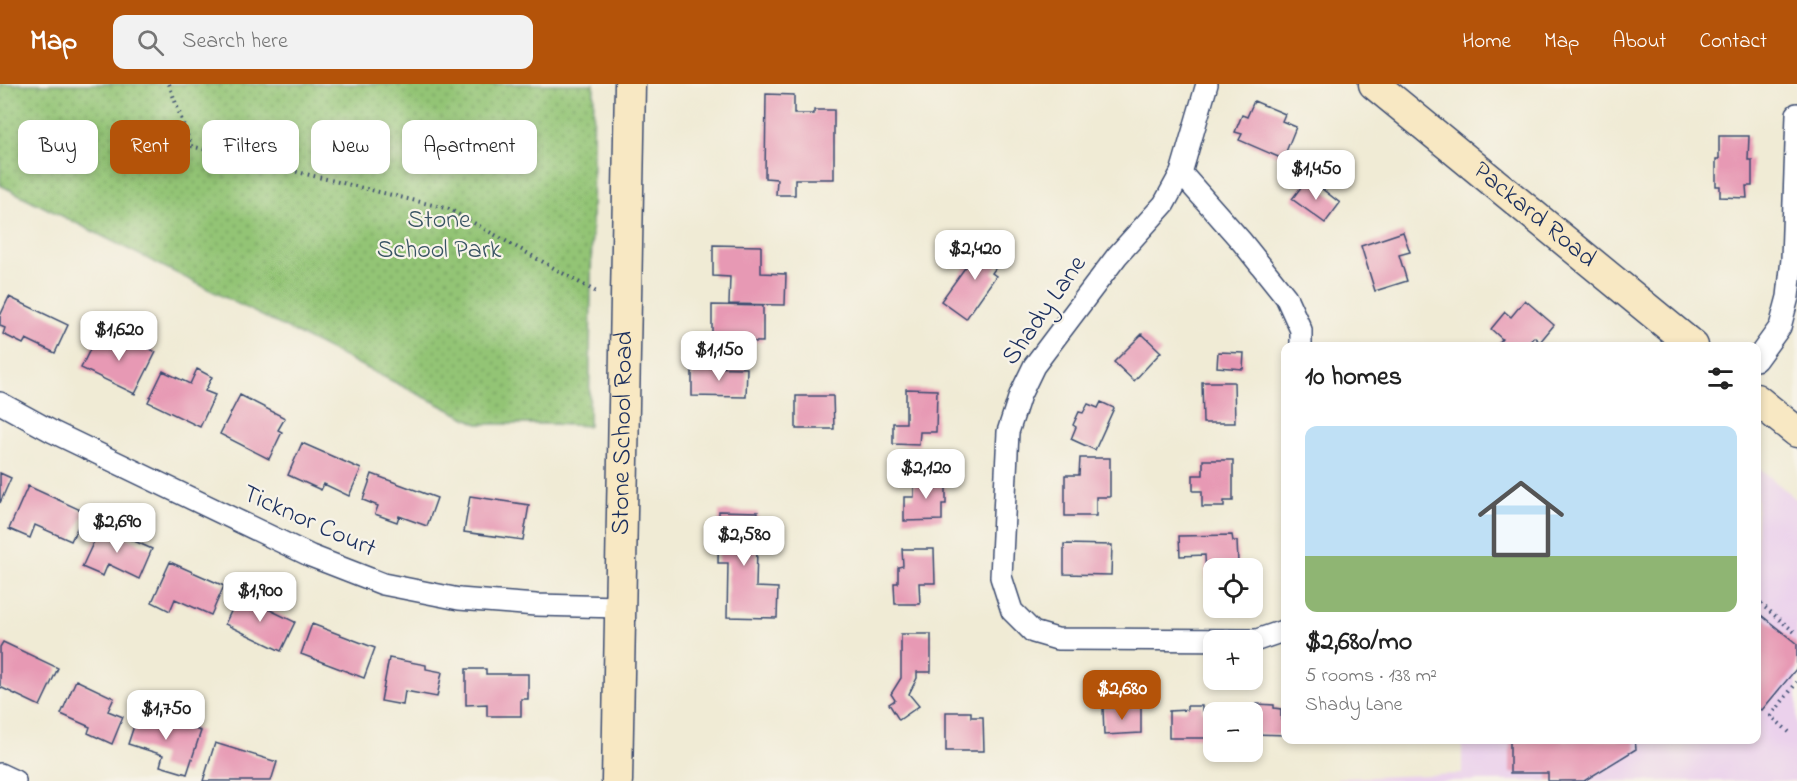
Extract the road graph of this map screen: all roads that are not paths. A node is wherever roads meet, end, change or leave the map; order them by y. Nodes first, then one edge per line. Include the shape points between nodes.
1 (630, 84) edge
2 (1207, 84) edge
3 (1374, 84) edge
4 (1797, 114) edge
5 (1181, 173) junction
6 (1301, 342) edge
7 (1688, 342) edge
8 (1761, 353) edge
9 (0, 403) edge
10 (1761, 403) edge
11 (1797, 432) edge
12 (620, 607) junction
13 (1281, 632) edge
14 (0, 774) edge
15 (15, 781) edge
16 (617, 781) edge

1 - 12 main road, Stone School Road
2 - 5 street, Shady Lane
3 - 7 main road, Packard Road
4 - 8 street via 1788,297 1780,327
5 - 6 street via 1286,297 1301,330
5 - 13 street, Shady Lane via 1164,204 1117,256 1034,366 1020,395 1008,432 1001,577 1012,611 1033,632 1057,639 1257,640
9 - 12 street, Ticknor Court via 311,556 382,584 459,599
10 - 11 main road
12 - 16 main road, Stone School Road
14 - 15 street

